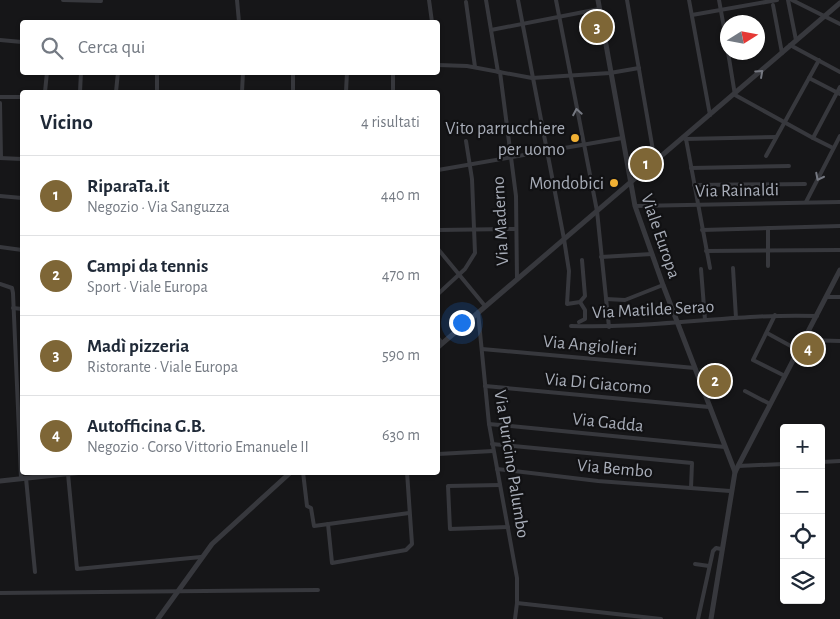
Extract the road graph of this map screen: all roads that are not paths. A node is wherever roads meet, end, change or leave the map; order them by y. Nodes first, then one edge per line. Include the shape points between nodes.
1 (64, 0) edge
2 (69, 0) edge
3 (237, 0) edge
4 (429, 0) edge
5 (486, 0) edge
6 (518, 0) edge
7 (556, 0) edge
8 (598, 0) edge
9 (627, 0) edge
10 (689, 0) edge
11 (719, 0) edge
12 (777, 0) edge
13 (790, 0) edge
14 (101, 1) edge
15 (466, 2) dead end
16 (840, 3) edge
17 (773, 5) dead end
18 (599, 9) junction
19 (721, 9) junction
20 (692, 15) junction
21 (722, 15) edge
22 (560, 16) junction
23 (825, 16) junction
24 (239, 20) edge
25 (432, 20) edge
26 (522, 24) junction
27 (840, 24) edge
28 (491, 30) junction
29 (0, 40) edge
30 (796, 40) junction
31 (20, 42) edge
32 (790, 45) junction
33 (782, 53) junction
34 (729, 60) edge
35 (819, 60) junction
36 (440, 65) edge
37 (475, 67) junction
38 (639, 68) junction
39 (499, 72) junction
40 (840, 72) edge
41 (610, 73) junction
42 (47, 75) edge
43 (81, 75) edge
44 (118, 75) edge
45 (157, 75) edge
46 (242, 75) edge
47 (293, 75) edge
48 (347, 75) edge
49 (393, 75) edge
50 (570, 75) junction
51 (532, 78) junction
52 (809, 78) junction
53 (840, 87) edge
54 (45, 90) edge
55 (80, 90) edge
56 (116, 90) edge
57 (158, 90) edge
58 (242, 90) edge
59 (293, 90) edge
60 (346, 90) edge
61 (393, 90) edge
62 (839, 93) edge
63 (735, 95) junction
64 (0, 97) edge
65 (20, 98) edge
66 (0, 103) edge
67 (710, 115) junction
68 (784, 122) junction
69 (840, 136) edge
70 (776, 137) junction
71 (622, 138) junction
72 (813, 138) junction
73 (685, 139) junction
74 (466, 141) dead end
75 (583, 145) junction
76 (833, 148) junction
77 (546, 151) junction
78 (766, 156) dead end
79 (0, 158) edge
80 (510, 158) junction
81 (20, 160) edge
82 (655, 162) junction
83 (470, 165) junction
84 (789, 166) dead end
85 (691, 168) junction
86 (440, 170) edge
87 (630, 184) junction
88 (805, 184) dead end
89 (694, 185) junction
90 (0, 196) edge
91 (20, 198) edge
92 (806, 202) junction
93 (840, 202) edge
94 (697, 204) junction
95 (635, 206) junction
96 (596, 211) junction
97 (840, 226) edge
98 (768, 228) junction
99 (515, 229) junction
100 (440, 230) edge
101 (474, 230) junction
102 (702, 230) junction
103 (564, 240) junction
104 (0, 247) edge
105 (768, 249) junction
106 (20, 250) edge
107 (840, 250) edge
108 (440, 251) edge
109 (706, 251) junction
110 (652, 254) junction
111 (601, 256) junction
112 (582, 260) dead end
113 (768, 266) dead end
114 (710, 268) dead end
115 (733, 268) dead end
116 (701, 269) dead end
117 (840, 270) edge
118 (459, 275) junction
119 (517, 279) junction
120 (0, 284) edge
121 (663, 286) junction
122 (440, 292) edge
123 (826, 297) junction
124 (840, 297) edge
125 (606, 298) junction
126 (580, 302) junction
127 (485, 306) junction
128 (13, 308) junction
129 (20, 309) edge
130 (478, 312) junction
131 (776, 315) junction
132 (817, 316) junction
133 (736, 318) junction
134 (705, 320) junction
135 (579, 322) dead end
136 (678, 322) junction
137 (571, 326) dead end
138 (609, 327) junction
139 (766, 333) junction
140 (804, 340) junction
141 (840, 342) edge
142 (440, 345) edge
143 (482, 349) junction
144 (798, 350) junction
145 (753, 360) junction
146 (750, 365) dead end
147 (695, 368) junction
148 (785, 376) junction
149 (485, 386) junction
150 (745, 391) dead end
151 (770, 404) junction
152 (709, 407) junction
153 (489, 424) junction
154 (20, 427) edge
155 (492, 444) junction
156 (725, 447) junction
157 (493, 451) junction
158 (440, 454) edge
159 (728, 456) junction
160 (742, 458) junction
161 (840, 461) edge
162 (825, 462) edge
163 (780, 464) edge
164 (738, 466) junction
165 (497, 469) junction
166 (735, 472) junction
167 (23, 475) edge
168 (43, 475) edge
169 (68, 475) edge
170 (288, 475) edge
171 (302, 475) edge
172 (407, 475) edge
173 (23, 478) junction
174 (0, 481) edge
175 (500, 485) junction
176 (691, 488) junction
177 (730, 492) junction
178 (409, 513) junction
179 (328, 524) junction
180 (508, 527) junction
181 (721, 549) junction
182 (201, 557) junction
183 (695, 564) dead end
184 (709, 566) junction
185 (34, 572) dead end
186 (318, 590) dead end
187 (0, 592) edge
188 (177, 592) junction
189 (517, 603) junction
190 (158, 619) edge
191 (515, 619) edge
192 (661, 619) edge
193 (698, 619) edge
194 (711, 619) edge

1 - 2 street
2 - 14 street
3 - 24 street
4 - 25 street
5 - 28 street, Via Maderno
6 - 26 street
7 - 22 street
8 - 18 street, Viale Europa
9 - 38 street
10 - 20 street
11 - 19 street
12 - 19 street
13 - 23 street
13 - 30 street
15 - 37 street
16 - 23 street
17 - 33 street
18 - 22 street
18 - 41 street, Viale Europa
19 - 20 street
19 - 21 street
20 - 67 street
22 - 26 street
22 - 50 street
23 - 27 street
23 - 30 street
26 - 28 street
26 - 51 street
28 - 39 street, Via Maderno
29 - 31 street
30 - 32 street
32 - 33 street
32 - 35 street
63 -> 33 street
34 - 63 street
35 - 40 street
35 - 52 street
36 - 37 street
37 - 39 street
38 - 41 street
38 - 82 street
39 - 51 street
39 - 80 street, Via Maderno
41 - 50 street
41 - 71 street, Viale Europa
42 - 54 street
43 - 55 street
44 - 56 street
45 - 57 street
46 - 58 street
47 - 59 street
48 - 60 street
49 - 61 street
50 - 51 street
75 -> 50 street
51 - 77 street
52 - 62 street
52 - 68 street
53 - 62 street
62 - 72 street
63 - 67 street
63 - 68 street
64 - 65 street
66 - 79 street
67 - 73 street
68 - 70 street
68 - 72 street
69 - 76 street
70 - 73 street
70 - 78 street
71 - 75 street
71 - 87 street, Viale Europa
72 - 76 street
73 - 82 street
73 - 85 street
74 - 83 street
75 - 77 street
75 - 96 street
76 -> 92 street
77 - 80 street
77 - 103 street
79 - 81 street
80 - 83 street
80 - 99 street, Via Maderno via 516,196
82 - 87 street
83 - 86 street
83 - 101 street
84 - 85 street
85 - 89 street
87 - 95 street, Viale Europa
87 - 96 street
88 - 89 street
89 - 94 street
90 - 91 street
92 - 93 street, Via Rainaldi
92 - 94 street, Via Rainaldi
94 - 95 street, Via Rainaldi
94 - 102 street
95 - 110 street, Viale Europa
96 - 103 street
96 - 111 street
97 - 98 street
98 - 102 street
98 - 105 street
99 - 101 street
99 - 119 street, Via Maderno
100 - 101 street
101 - 118 street via 474,253
102 - 109 street
103 - 119 street
103 - 126 street via 569,271 567,304
104 - 106 street
105 - 107 street
105 - 109 street
105 - 113 street
108 - 118 street
109 - 114 street
110 - 111 street
110 - 121 street, Viale Europa
111 - 125 street
112 - 126 street via 585,296
115 - 133 street, Via Matilde Serao
116 - 134 street, Via Matilde Serao
117 - 123 street
118 - 122 street
118 - 127 street
119 - 127 street
120 - 128 street via 12,288
121 - 125 street via 625,300
121 - 136 street, Viale Europa
123 - 124 street
123 - 132 street
125 - 138 street
126 - 135 street via 585,310 585,319
127 - 130 street
128 - 129 street
128 - 154 street
130 - 142 street
130 - 143 street, Via Puricino Palumbo
131 - 132 street, Via Matilde Serao
131 - 133 street, Via Matilde Serao
131 - 139 street
132 - 140 street
133 - 134 street, Via Matilde Serao
134 - 136 street, Via Matilde Serao
136 - 138 street, Via Matilde Serao
136 - 147 street, Viale Europa
137 - 138 street, Via Matilde Serao
139 - 144 street
139 - 145 street
140 - 141 street
140 - 144 street
143 - 147 street, Via Angiolieri
143 - 149 street, Via Puricino Palumbo
144 - 148 street
145 - 146 street
145 - 148 street
147 - 152 street, Viale Europa
148 - 151 street
149 - 152 street, Via Di Giacomo
149 - 153 street, Via Puricino Palumbo
150 - 151 street
151 - 160 street
152 - 156 street, Viale Europa
153 - 155 street, Via Puricino Palumbo
153 - 156 street, Via Gadda
155 - 157 street, Via Puricino Palumbo
155 - 176 street via 692,463
156 - 159 street, Viale Europa
157 - 158 street
157 - 165 street, Via Puricino Palumbo
159 - 160 street
159 - 166 street, Viale Europa
160 - 164 street
161 - 162 street
163 - 164 street
164 - 166 street
165 - 175 street, Via Puricino Palumbo
165 - 176 street, Via Bembo
166 - 177 street
167 - 173 street
168 - 173 street
169 - 182 street via 77,569
170 - 182 street
171 - 179 street via 314,526
172 - 178 street
173 - 174 street
173 - 185 street
175 - 180 street, Via Puricino Palumbo
175 - 180 street via 448,486 450,529
176 - 177 street, Via Bembo
177 - 181 street
178 - 179 street
178 - 179 street via 412,544 406,550 332,563
180 - 189 street, Via Puricino Palumbo via 517,578
181 - 184 street via 714,548
181 - 194 street
182 - 188 street
183 - 184 street
184 - 193 street
186 - 188 street
187 - 188 street
188 - 190 street
189 - 191 street, Via Puricino Palumbo
189 - 192 street

